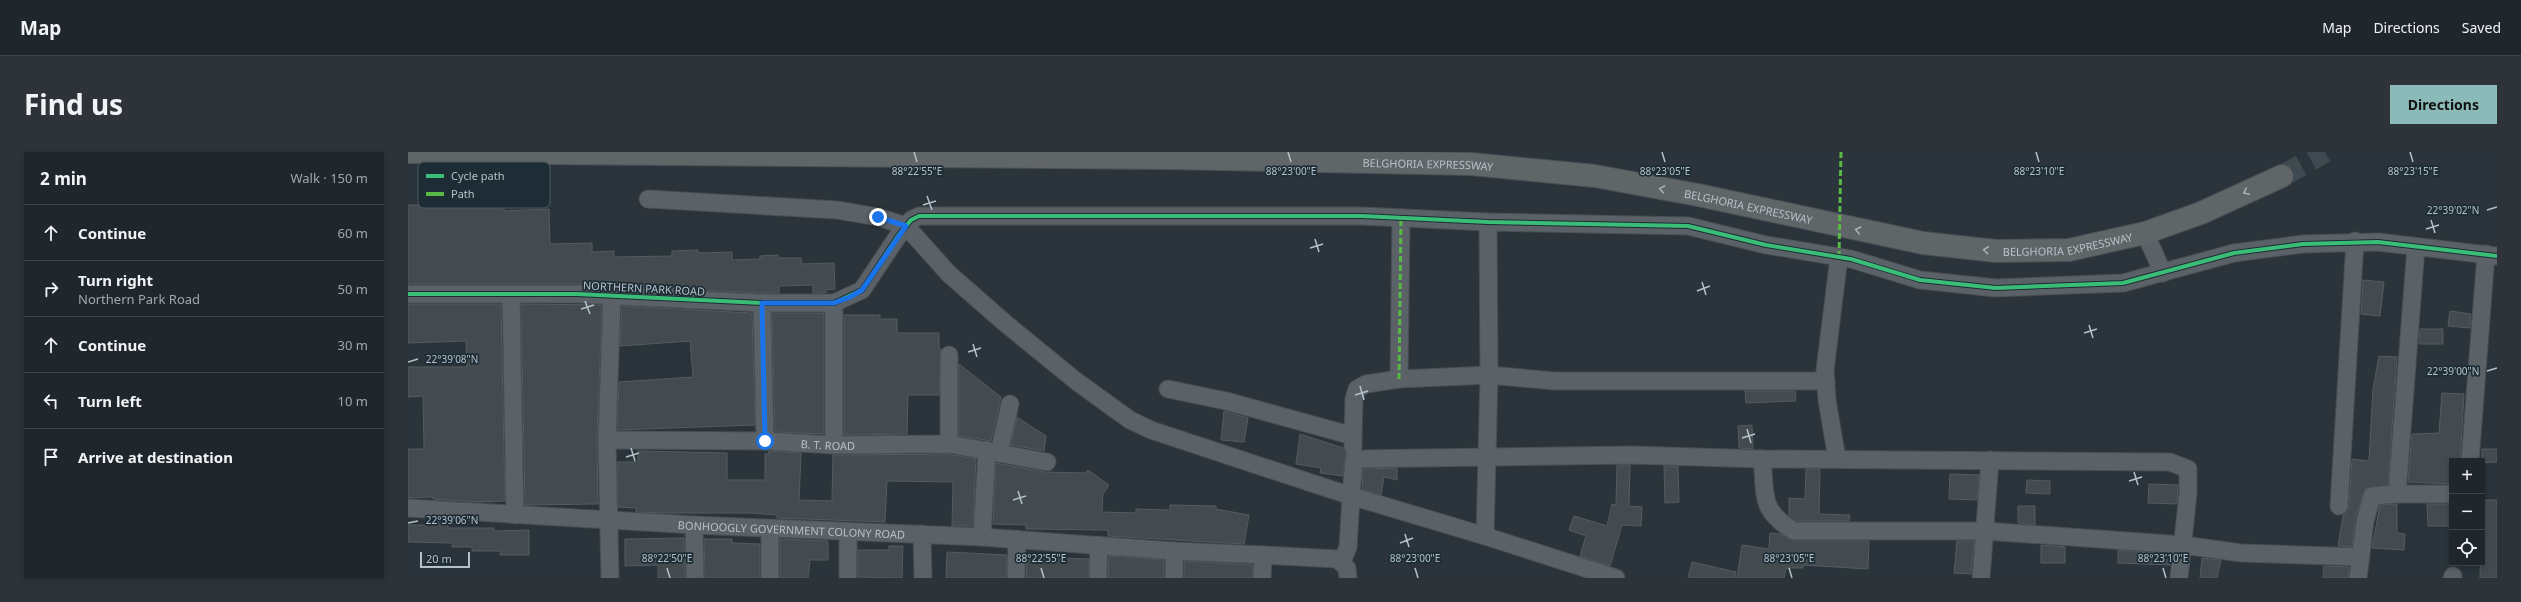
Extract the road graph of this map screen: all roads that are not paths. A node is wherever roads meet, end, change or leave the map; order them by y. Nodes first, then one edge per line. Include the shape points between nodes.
1 (408, 152) edge
2 (2282, 176) tunnel mouth
3 (648, 199) dead end
4 (1401, 218) junction
5 (1488, 222) junction
6 (902, 231) junction
7 (2145, 234) junction
8 (2355, 241) junction
9 (2416, 247) junction
10 (2492, 255) edge
11 (1839, 257) junction
12 (2162, 273) junction
13 (408, 294) edge
14 (511, 294) junction
15 (612, 295) junction
16 (762, 303) junction
17 (834, 303) junction
18 (950, 355) dead end
19 (1489, 375) junction
20 (1399, 379) junction
21 (1826, 381) junction
22 (1168, 389) dead end
23 (1010, 404) dead end
24 (1352, 436) junction
25 (607, 440) junction
26 (765, 441) junction
27 (949, 444) junction
28 (834, 445) junction
29 (993, 451) junction
30 (1487, 456) junction
31 (2470, 458) edge
32 (1354, 459) junction
33 (1762, 459) junction
34 (1837, 459) junction
35 (1990, 460) junction
36 (1047, 462) dead end
37 (2398, 494) junction
38 (2449, 494) edge
39 (1350, 502) junction
40 (2339, 506) dead end
41 (408, 508) edge
42 (515, 515) junction
43 (608, 520) junction
44 (694, 525) junction
45 (770, 529) junction
46 (848, 531) junction
47 (1985, 531) junction
48 (922, 534) junction
49 (1485, 536) junction
50 (982, 537) junction
51 (1017, 539) junction
52 (1099, 545) junction
53 (2183, 545) junction
54 (1174, 551) junction
55 (1262, 554) junction
56 (1345, 555) junction
57 (2361, 557) junction
58 (610, 578) edge
59 (695, 578) edge
60 (770, 578) edge
61 (848, 578) edge
62 (923, 578) edge
63 (1016, 578) edge
64 (1098, 578) edge
65 (1174, 578) edge
66 (1262, 578) edge
67 (1348, 578) edge
68 (1616, 578) edge
69 (1981, 578) edge
70 (2179, 578) edge
71 (2358, 578) edge

7 -> 1 highway, BELGHORIA EXPRESSWAY via 2069,250 1996,251 1923,243 1595,176 1471,164 1149,158
2 -> 7 highway, BELGHORIA EXPRESSWAY via 2201,213
3 - 6 street via 837,210 878,217
4 - 5 street
4 - 6 street via 919,216 911,220
4 - 20 street
5 - 11 street via 1688,226 1766,245
5 - 19 street
6 - 17 street, NORTHERN PARK ROAD via 862,290
6 - 39 street via 1005,323 1076,381 1130,420 1158,433
7 - 12 street
8 - 9 street
8 - 12 street via 2303,244 2234,253
8 - 40 street
9 - 10 street
9 - 37 street
10 - 31 street
11 - 12 street via 1920,280 1996,288 2123,283
11 - 21 street
13 - 14 street, NORTHERN PARK ROAD
14 - 15 street, NORTHERN PARK ROAD
14 - 42 street
15 - 16 street, NORTHERN PARK ROAD
15 - 25 street
16 - 17 street, NORTHERN PARK ROAD
16 - 26 street
17 - 28 street
18 - 27 street
19 - 20 street
19 - 21 street via 1555,381
19 - 30 street
20 - 24 street via 1366,384 1357,389
21 - 34 street
22 - 24 street via 1226,401
23 - 29 street
24 - 32 street
25 - 26 street, B. T. ROAD
25 - 43 street
26 - 28 street, B. T. ROAD
27 - 28 street, B. T. ROAD
27 - 29 street, B. T. ROAD
29 - 36 street, B. T. ROAD
29 - 50 street
30 - 32 street
30 - 33 street via 1632,455
30 - 49 street
32 - 39 street
33 - 34 street
33 - 47 street via 1768,508 1777,521 1794,531
34 - 35 street
35 - 47 street
35 - 53 street via 2170,462 2188,470
37 - 38 street
37 - 57 street via 2372,496 2365,521
39 - 49 street
39 - 56 street
41 - 42 street, BONHOOGLY GOVERNMENT COLONY ROAD
42 - 43 street, BONHOOGLY GOVERNMENT COLONY ROAD
43 - 44 street, BONHOOGLY GOVERNMENT COLONY ROAD
43 - 58 street
44 - 45 street, BONHOOGLY GOVERNMENT COLONY ROAD
44 - 59 street
45 - 46 street, BONHOOGLY GOVERNMENT COLONY ROAD
45 - 60 street
46 - 48 street, BONHOOGLY GOVERNMENT COLONY ROAD
46 - 61 street
47 - 53 street
47 - 69 street
48 - 50 street, BONHOOGLY GOVERNMENT COLONY ROAD
48 - 62 street
49 - 68 street
50 - 51 street, BONHOOGLY GOVERNMENT COLONY ROAD
51 - 52 street, BONHOOGLY GOVERNMENT COLONY ROAD
51 - 63 street
52 - 54 street, BONHOOGLY GOVERNMENT COLONY ROAD
52 - 64 street
53 - 57 street via 2241,553
53 - 70 street
54 - 55 street, BONHOOGLY GOVERNMENT COLONY ROAD
54 - 65 street
55 - 56 street, BONHOOGLY GOVERNMENT COLONY ROAD via 1337,559
55 - 66 street
56 - 67 street
57 - 71 street

